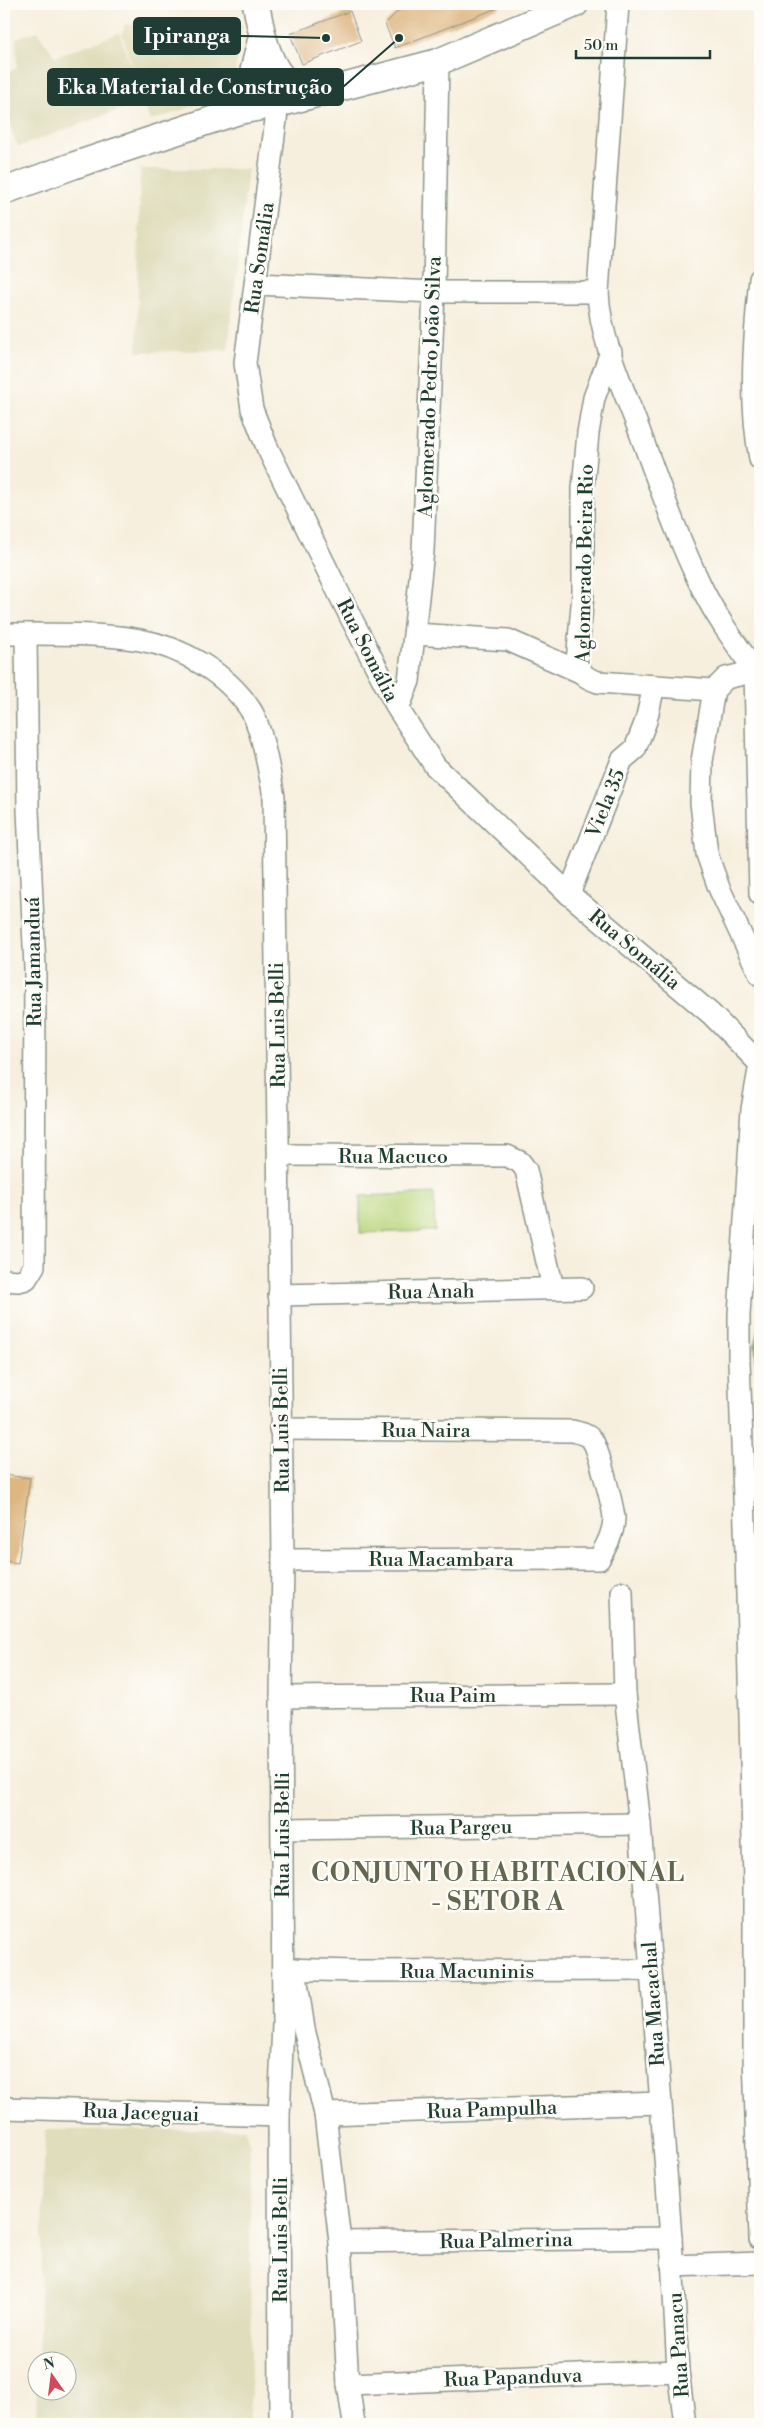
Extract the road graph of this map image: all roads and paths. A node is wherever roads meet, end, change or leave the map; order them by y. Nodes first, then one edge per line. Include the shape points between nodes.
1 (256, 4) edge
2 (575, 4) edge
3 (618, 4) edge
4 (262, 36) junction
5 (438, 62) junction
6 (308, 96) junction
7 (278, 104) junction
8 (239, 111) junction
9 (4, 191) edge
10 (760, 279) edge
11 (256, 284) junction
12 (434, 292) junction
13 (598, 292) junction
14 (611, 352) junction
15 (760, 459) edge
16 (4, 634) edge
17 (26, 634) junction
18 (415, 634) junction
19 (757, 671) edge
20 (580, 672) junction
21 (654, 686) junction
22 (714, 690) junction
23 (398, 709) junction
24 (569, 894) junction
25 (760, 894) edge
26 (760, 975) edge
27 (760, 1064) edge
28 (279, 1155) junction
29 (11, 1280) edge
30 (552, 1288) junction
31 (582, 1288) dead end
32 (279, 1295) junction
33 (280, 1429) junction
34 (599, 1559) joint
35 (283, 1560) junction
36 (622, 1592) dead end
37 (625, 1694) junction
38 (281, 1697) junction
39 (640, 1824) junction
40 (282, 1829) junction
41 (289, 1969) junction
42 (650, 1970) junction
43 (660, 2104) junction
44 (4, 2108) edge
45 (758, 2111) edge
46 (325, 2114) junction
47 (279, 2116) junction
48 (671, 2238) junction
49 (760, 2239) edge
50 (340, 2242) junction
51 (760, 2263) edge
52 (672, 2266) junction
53 (678, 2371) junction
54 (348, 2384) junction
55 (280, 2424) edge
56 (354, 2424) edge
57 (685, 2424) edge

1 - 4 main road
2 - 5 main road
3 - 13 street
4 - 6 main road via 281,75 290,86
4 - 8 main road via 250,84
5 - 6 main road
5 - 12 street, Aglomerado Pedro João Silva
6 - 7 main road
7 - 8 main road
7 - 11 street, Rua Somália
8 - 9 main road
10 - 15 street via 752,369 754,426
11 - 12 street
11 - 23 street, Rua Somália via 245,362 252,409 267,448
12 - 13 street
12 - 18 street, Aglomerado Pedro João Silva via 425,505
13 - 14 street via 598,310
14 - 19 street via 702,588
14 - 20 street, Aglomerado Beira Rio via 594,398 588,433 583,488 584,594 577,662
16 - 17 street, Rua Luis Belli
17 - 28 street, Rua Luis Belli via 141,640 188,655 231,687 252,710 268,763 274,797
17 - 29 street, Rua Jamanduá via 28,810 35,968 34,1266 26,1279
18 - 20 street via 508,640
18 - 23 street, Aglomerado Pedro João Silva via 409,681
19 - 22 street via 726,678
19 - 25 street
20 - 21 street, Aglomerado Beira Rio via 585,678 598,682
21 - 22 street, Aglomerado Beira Rio
21 - 24 street, Viela 35 via 635,749 622,760
22 - 26 street via 702,761 701,802 707,854 718,888
23 - 24 street, Rua Somália via 435,766
24 - 27 street, Rua Somália via 711,1014
27 - 45 street via 752,1109 739,1315
28 - 30 street, Rua Macuco via 507,1156 520,1162 526,1170
28 - 32 street, Rua Luis Belli
30 - 31 street, Rua Anah
30 - 32 street, Rua Anah
32 - 33 street, Rua Luis Belli
33 - 34 street, Rua Naira via 572,1431 586,1434 594,1441 614,1518 611,1538
33 - 35 street, Rua Luis Belli
34 - 35 street, Rua Macambara
35 - 38 street, Rua Luis Belli
36 - 37 street, Rua Macachal
37 - 38 street, Rua Paim
37 - 39 street, Rua Macachal
38 - 40 street, Rua Luis Belli
39 - 40 street, Rua Pargeu
39 - 42 street, Rua Macachal
40 - 41 street, Rua Luis Belli
41 - 42 street, Rua Macuninis
41 - 46 street
41 - 47 street, Rua Luis Belli
42 - 43 street, Rua Macachal
43 - 46 street, Rua Pampulha
43 - 48 street, Rua Macachal
44 - 47 street, Rua Jaceguai
45 - 49 street
46 - 50 street
47 - 55 street, Rua Luis Belli
48 - 50 street, Rua Palmerina
48 - 52 street, Rua Macachal
50 - 54 street
51 - 52 street
52 - 53 street, Rua Panacu
53 - 54 street, Rua Papanduva
53 - 57 street, Rua Panacu
54 - 56 street

